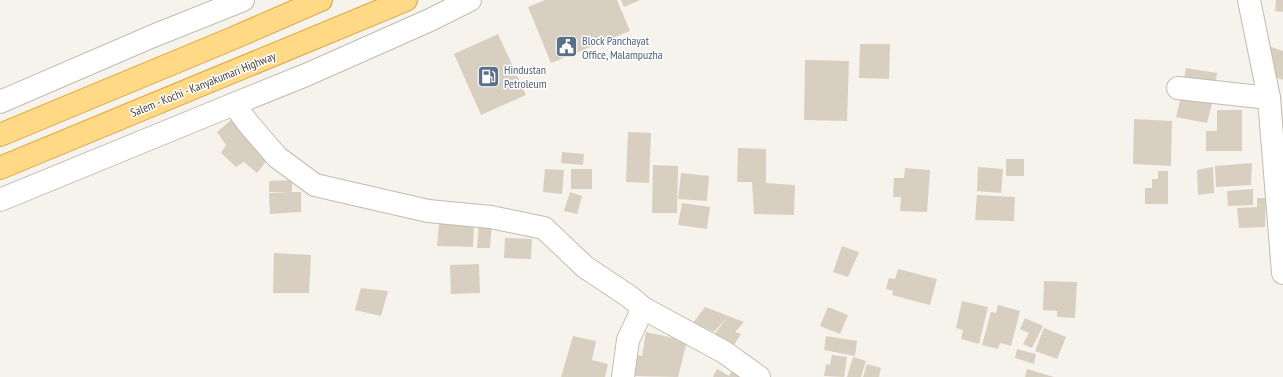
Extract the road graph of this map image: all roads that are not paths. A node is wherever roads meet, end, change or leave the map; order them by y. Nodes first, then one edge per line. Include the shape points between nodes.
1 (243, 0) edge
2 (321, 0) edge
3 (406, 0) edge
4 (470, 0) edge
5 (1249, 0) edge
6 (1178, 88) dead end
7 (1269, 98) junction
8 (0, 102) edge
9 (234, 104) junction
10 (0, 134) edge
11 (0, 168) edge
12 (0, 200) edge
13 (1283, 273) edge
14 (643, 308) junction
15 (623, 377) edge
16 (759, 377) edge

1 - 8 street
2 - 10 highway
3 - 11 highway, Salem - Kochi - Kanyakumari Highway
4 - 9 street via 321,69
5 - 7 street
6 - 7 street
7 - 13 street
9 - 12 street
9 - 14 street via 277,157 315,185 428,211 491,217 544,228 585,267
14 - 15 street via 628,340
14 - 16 street via 724,352

